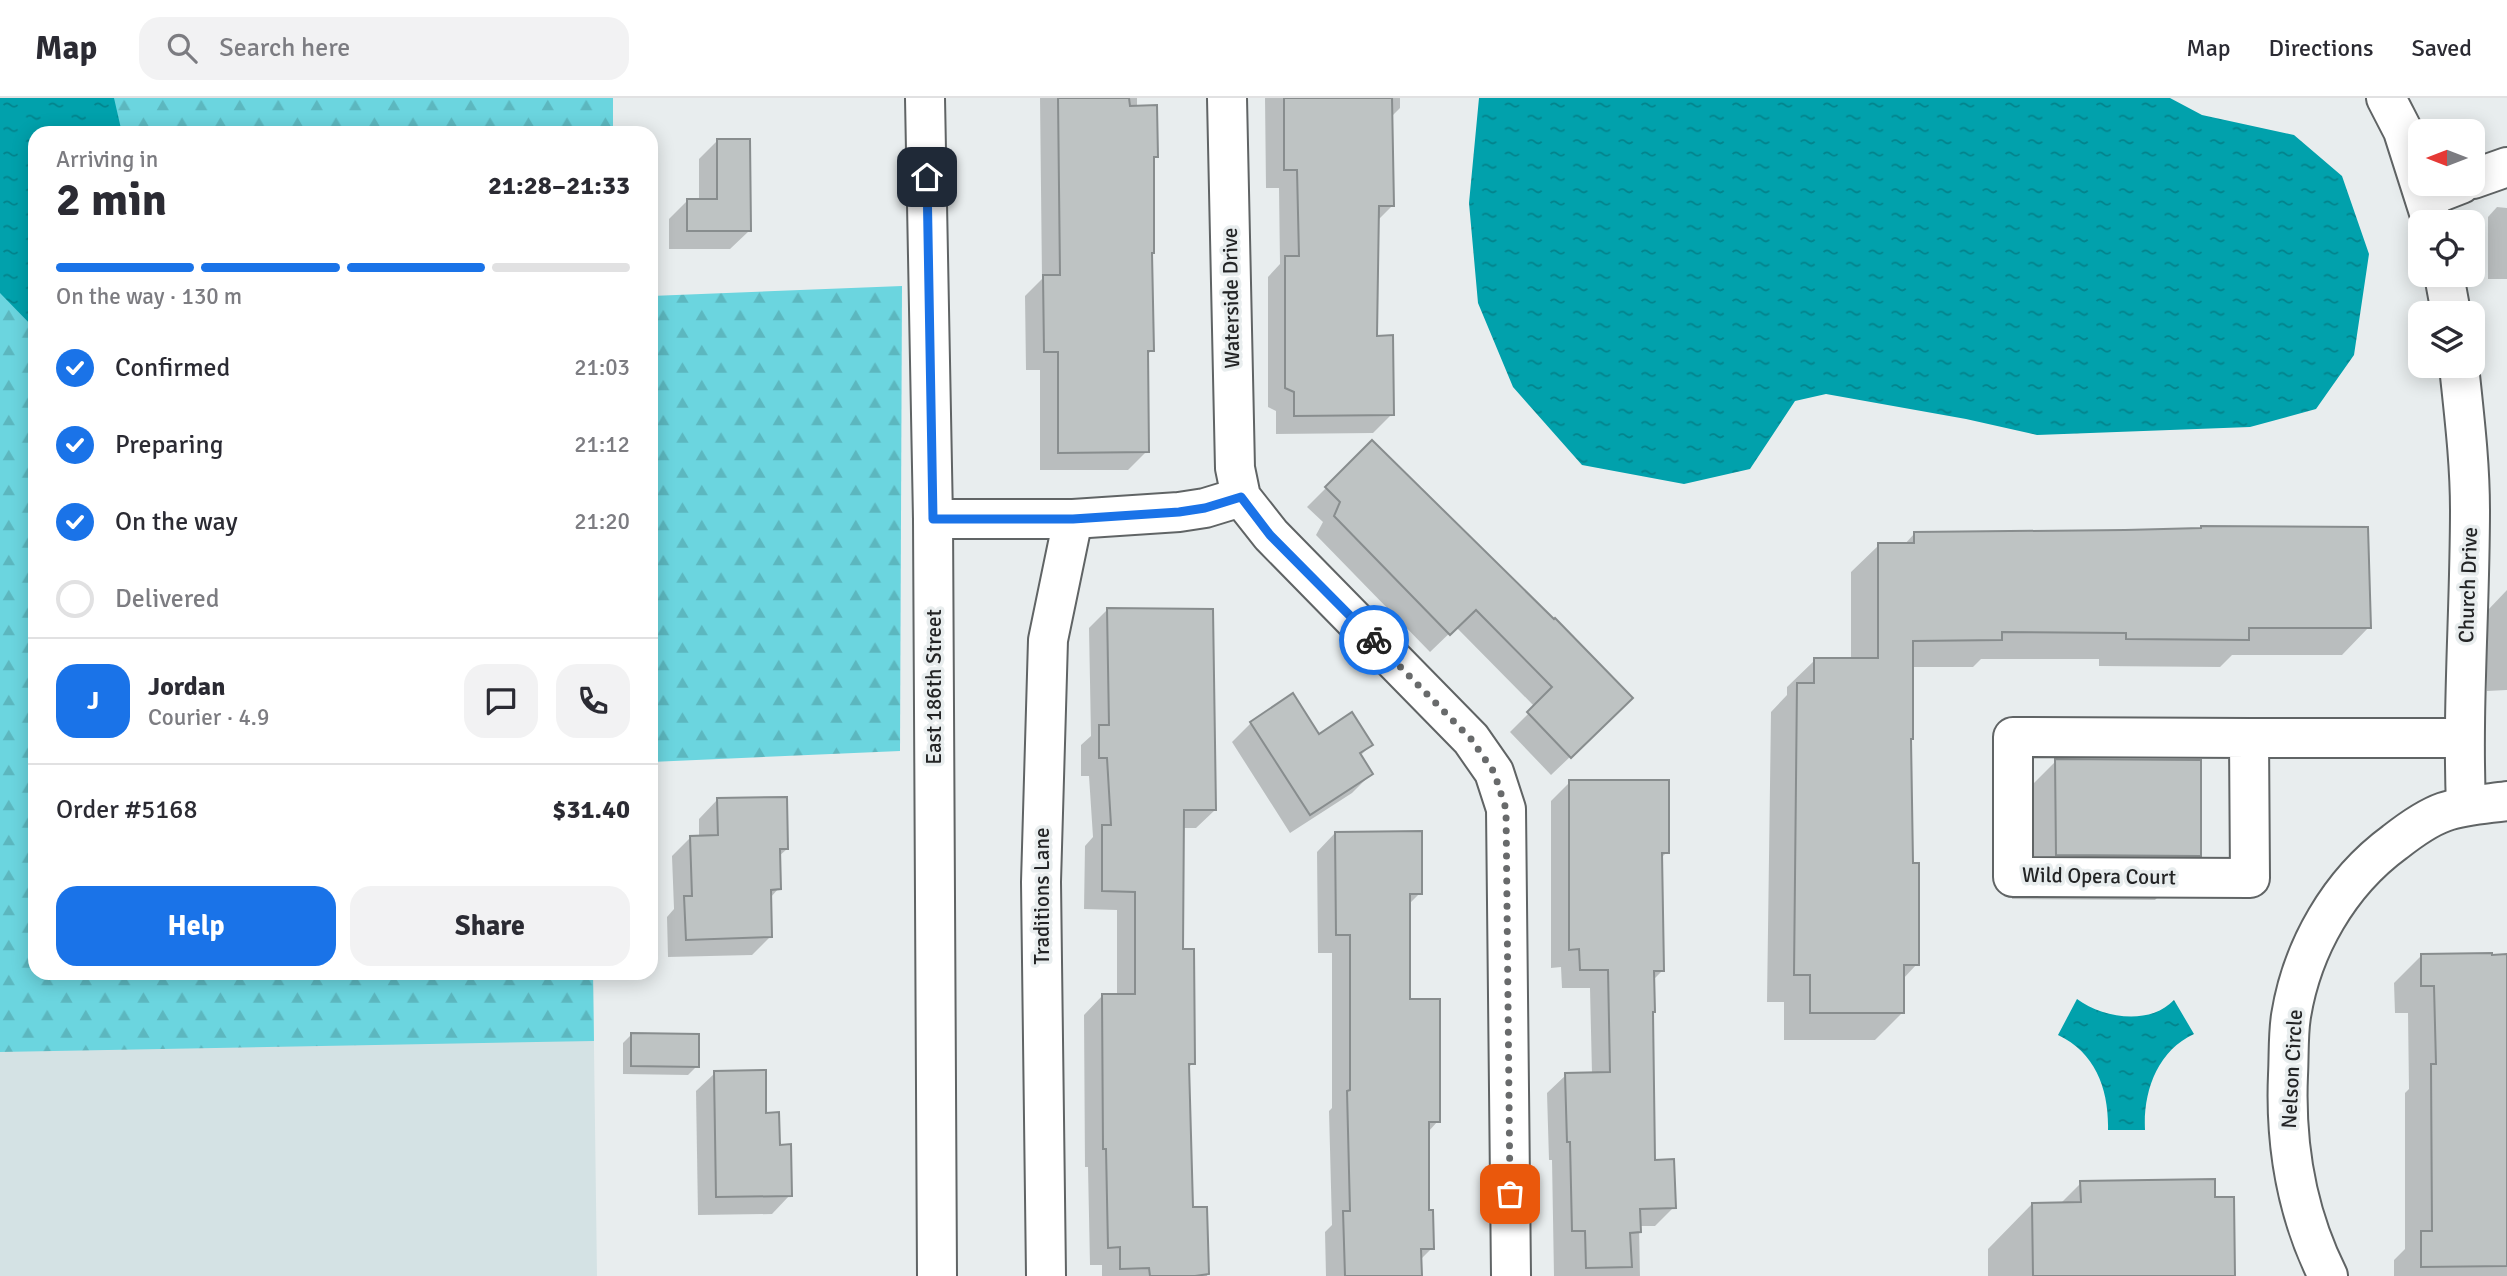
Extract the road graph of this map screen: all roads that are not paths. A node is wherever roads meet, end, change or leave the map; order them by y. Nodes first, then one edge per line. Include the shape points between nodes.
1 (925, 98) edge
2 (1227, 98) edge
3 (2386, 98) edge
4 (2507, 167) edge
5 (2485, 175) edge
6 (2446, 196) edge
7 (2428, 210) edge
8 (2460, 378) edge
9 (1241, 497) junction
10 (933, 519) junction
11 (1073, 519) junction
12 (2249, 738) junction
13 (2463, 738) junction
14 (2507, 802) edge
15 (2466, 806) junction
16 (937, 1276) edge
17 (1046, 1276) edge
18 (1511, 1276) edge
19 (2328, 1276) edge

1 - 10 street, East 186th Street
2 - 9 street, Waterside Drive via 1235,468
3 - 7 street via 2403,131
4 - 5 street
6 - 7 street
8 - 13 street, Church Drive via 2470,509
9 - 11 street via 1179,512
9 - 18 street via 1270,535 1471,739 1494,772 1506,809
10 - 11 street
10 - 16 street, East 186th Street
11 - 17 street, Traditions Lane via 1048,640 1041,881
12 - 12 street, Wild Opera Court via 2250,878 2013,877 2012,737
12 - 13 street, Wild Opera Court
13 - 15 street, Church Drive
14 - 15 street, Nelson Circle
15 - 19 street, Nelson Circle via 2441,813 2376,856 2324,920 2302,975 2291,1017 2287,1117 2305,1223

